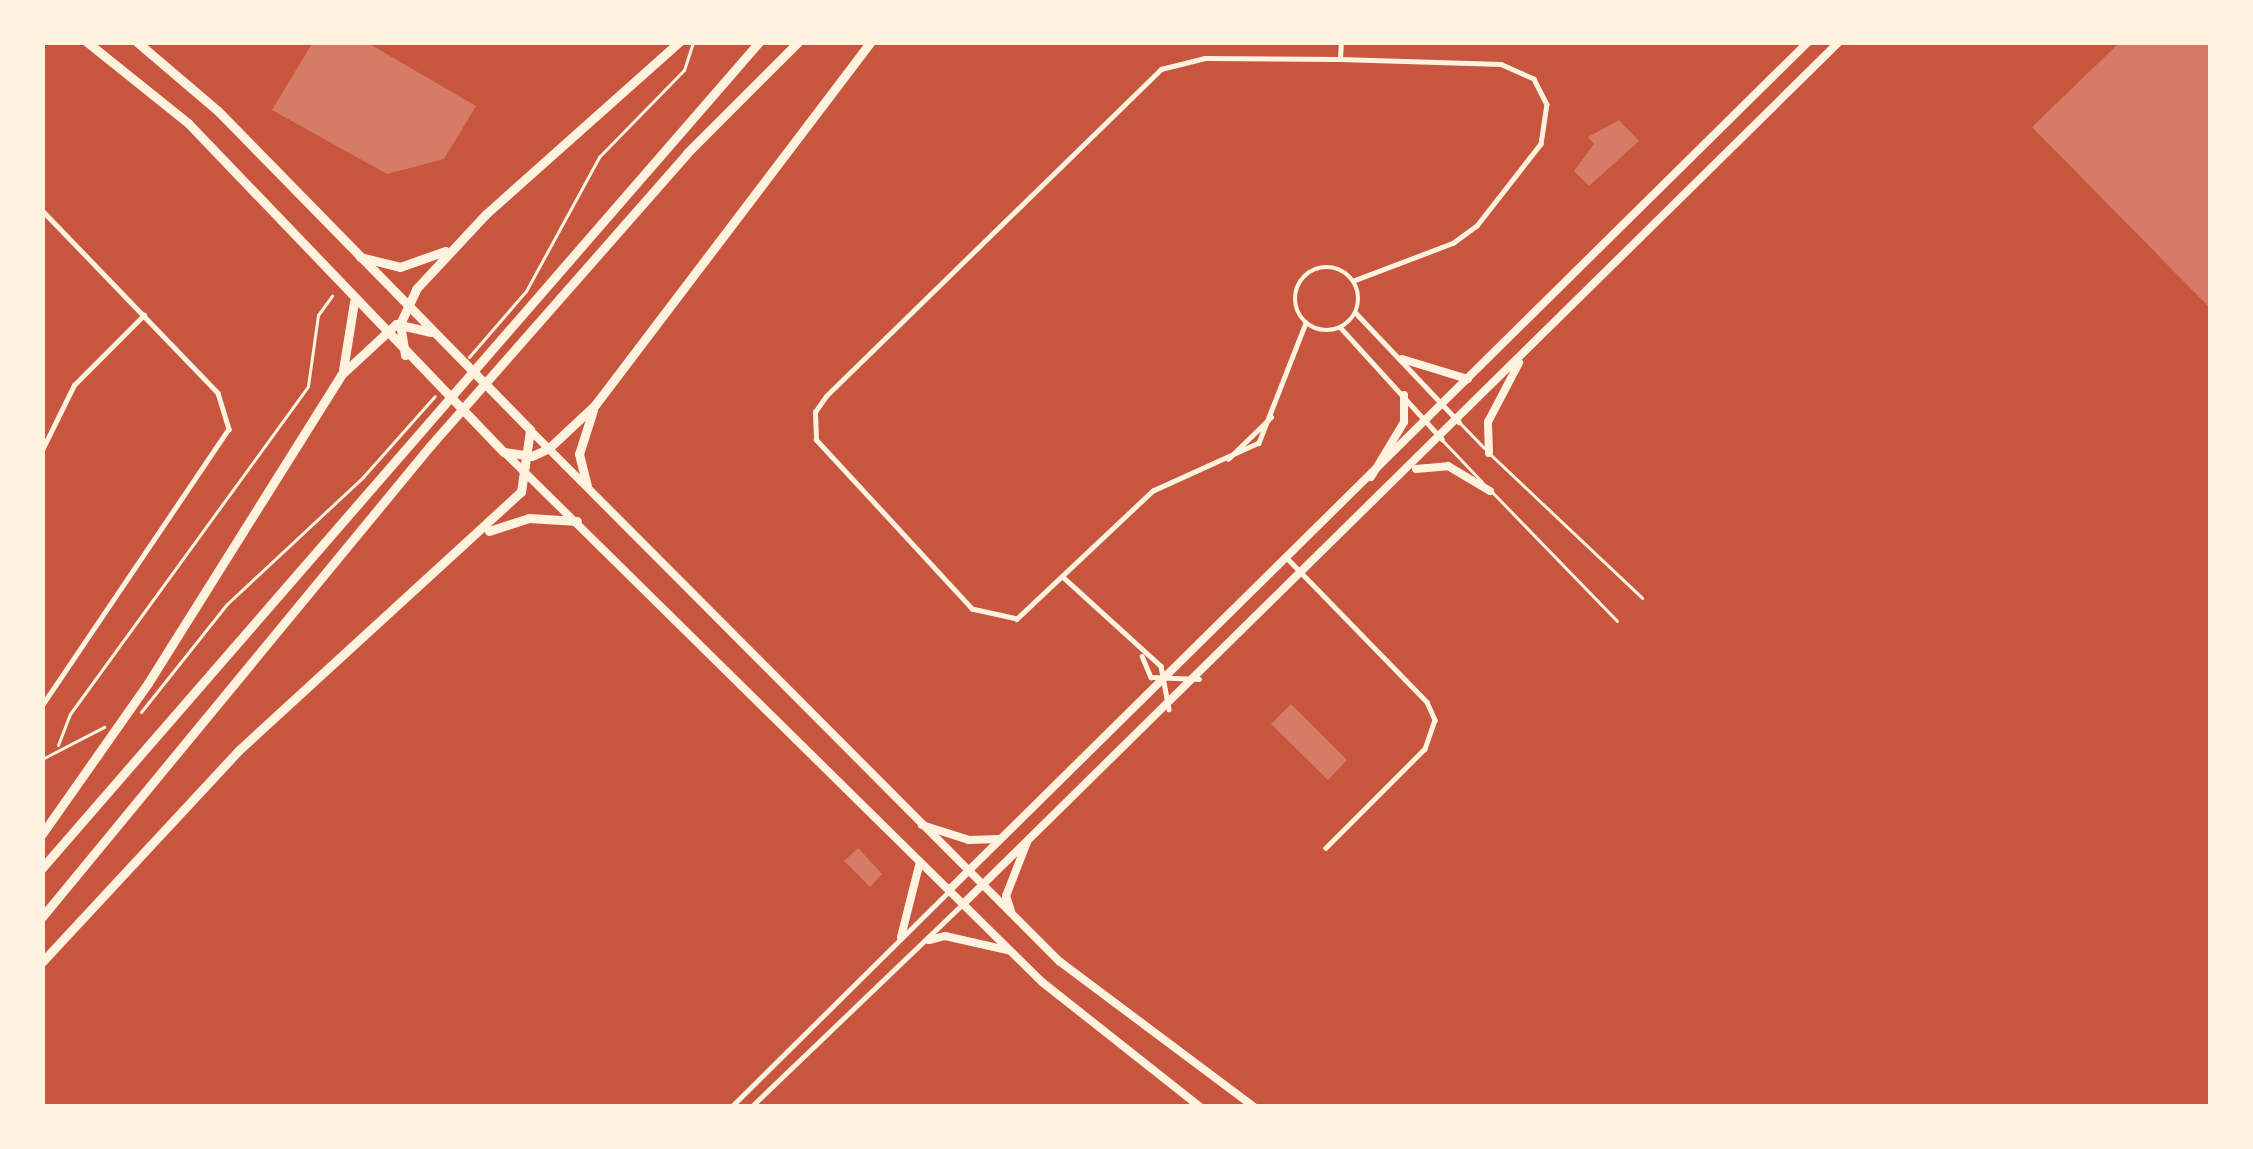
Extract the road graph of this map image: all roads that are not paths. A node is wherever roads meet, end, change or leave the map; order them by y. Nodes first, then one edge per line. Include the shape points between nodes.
1 (87, 42) edge
2 (679, 42) edge
3 (759, 42) edge
4 (798, 42) edge
5 (871, 42) edge
6 (1341, 42) edge
7 (1808, 42) edge
8 (1839, 42) edge
9 (139, 43) edge
10 (1340, 58) junction
11 (42, 210) edge
12 (453, 246) junction
13 (360, 257) junction
14 (1354, 281) junction
15 (354, 302) junction
16 (405, 306) junction
17 (1356, 313) junction
18 (144, 315) junction
19 (1306, 323) junction
20 (400, 324) junction
21 (1341, 328) junction
22 (383, 332) junction
23 (431, 332) junction
24 (405, 355) junction
25 (1402, 359) junction
26 (1520, 361) junction
27 (341, 375) junction
28 (1473, 377) junction
29 (1404, 395) junction
30 (595, 405) junction
31 (1444, 406) junction
32 (1270, 417) junction
33 (1459, 422) junction
34 (1427, 423) junction
35 (530, 430) junction
36 (1442, 439) junction
37 (548, 448) junction
38 (42, 451) edge
39 (504, 452) junction
40 (1489, 453) junction
41 (532, 455) junction
42 (1228, 458) junction
43 (1406, 474) junction
44 (529, 476) junction
45 (1371, 478) junction
46 (587, 486) junction
47 (1490, 491) junction
48 (577, 521) junction
49 (469, 543) junction
50 (1288, 560) junction
51 (1063, 576) junction
52 (1304, 576) junction
53 (1642, 598) dead end
54 (1617, 620) dead end
55 (1142, 656) junction
56 (1199, 679) junction
57 (1166, 682) junction
58 (42, 706) edge
59 (1169, 709) junction
60 (921, 824) junction
61 (42, 834) edge
62 (1028, 838) junction
63 (1000, 839) junction
64 (1326, 848) dead end
65 (920, 860) junction
66 (42, 868) edge
67 (968, 871) junction
68 (981, 885) junction
69 (950, 890) junction
70 (963, 904) junction
71 (42, 917) edge
72 (1014, 918) junction
73 (902, 938) junction
74 (929, 940) junction
75 (1009, 950) junction
76 (42, 962) edge
77 (731, 1107) edge
78 (751, 1107) edge
79 (1200, 1107) edge
80 (1254, 1107) edge

1 - 15 highway via 188,123
2 - 12 highway
3 - 66 highway
4 - 71 highway via 687,153 430,446
5 - 30 highway
6 - 10 street
7 - 28 main road
8 - 26 main road
9 - 13 highway via 218,111
10 - 14 street via 1501,64 1534,79 1547,114 1535,154 1477,226 1454,243
10 - 51 street via 1205,58 1161,69 815,412 825,455 972,609 1017,619
11 - 18 street
12 - 13 highway via 424,265
12 - 16 highway
13 - 16 highway
14 - 17 street
14 - 19 street via 1337,268 1306,274 1295,304
15 - 22 highway
15 - 27 highway via 355,334
16 - 20 highway
16 - 23 highway
17 - 21 street
17 - 25 street
18 - 38 street via 74,386
18 - 58 street via 218,393 229,430
19 - 21 street
19 - 32 street
20 - 22 highway
20 - 23 highway
20 - 24 highway
21 - 29 street
22 - 24 highway
22 - 27 highway
23 - 35 highway
24 - 39 highway
25 - 28 main road via 1449,379
25 - 31 street
26 - 33 main road
26 - 40 main road via 1488,422
27 - 61 highway via 148,683
28 - 31 main road
29 - 34 street
29 - 45 main road via 1404,422 1370,467
30 - 37 highway
30 - 46 highway via 579,454
31 - 33 street
31 - 34 main road
32 - 42 street
32 - 42 street via 1259,443
33 - 36 main road
33 - 40 lane
34 - 36 street
34 - 45 main road
35 - 37 main road
35 - 41 highway
36 - 43 main road
36 - 47 lane
37 - 41 highway
37 - 46 main road
39 - 41 highway
39 - 44 main road
40 - 53 lane
41 - 44 highway
42 - 51 street via 1153,491
43 - 47 main road via 1434,463
43 - 52 main road
44 - 48 main road
44 - 49 highway
45 - 50 main road
46 - 60 main road
47 - 54 lane
48 - 49 highway via 512,520
48 - 65 main road
49 - 76 highway via 239,750
50 - 52 street
50 - 57 main road
51 - 55 street
52 - 56 main road
52 - 64 street via 1427,702 1435,720 1425,749
55 - 57 street via 1161,666
55 - 57 street via 1150,677
56 - 57 street
56 - 59 main road
57 - 59 street
57 - 63 main road
59 - 62 main road
60 - 63 main road via 980,842
60 - 67 main road
62 - 68 main road
62 - 72 main road via 1006,896
63 - 67 main road
65 - 69 main road
65 - 73 main road
67 - 68 main road
67 - 69 main road
68 - 70 main road
68 - 72 main road
69 - 70 main road
69 - 73 street
70 - 74 street
70 - 75 main road
72 - 80 main road via 1117,1009
73 - 77 street
74 - 75 main road
74 - 78 street
75 - 79 main road via 1109,1041

